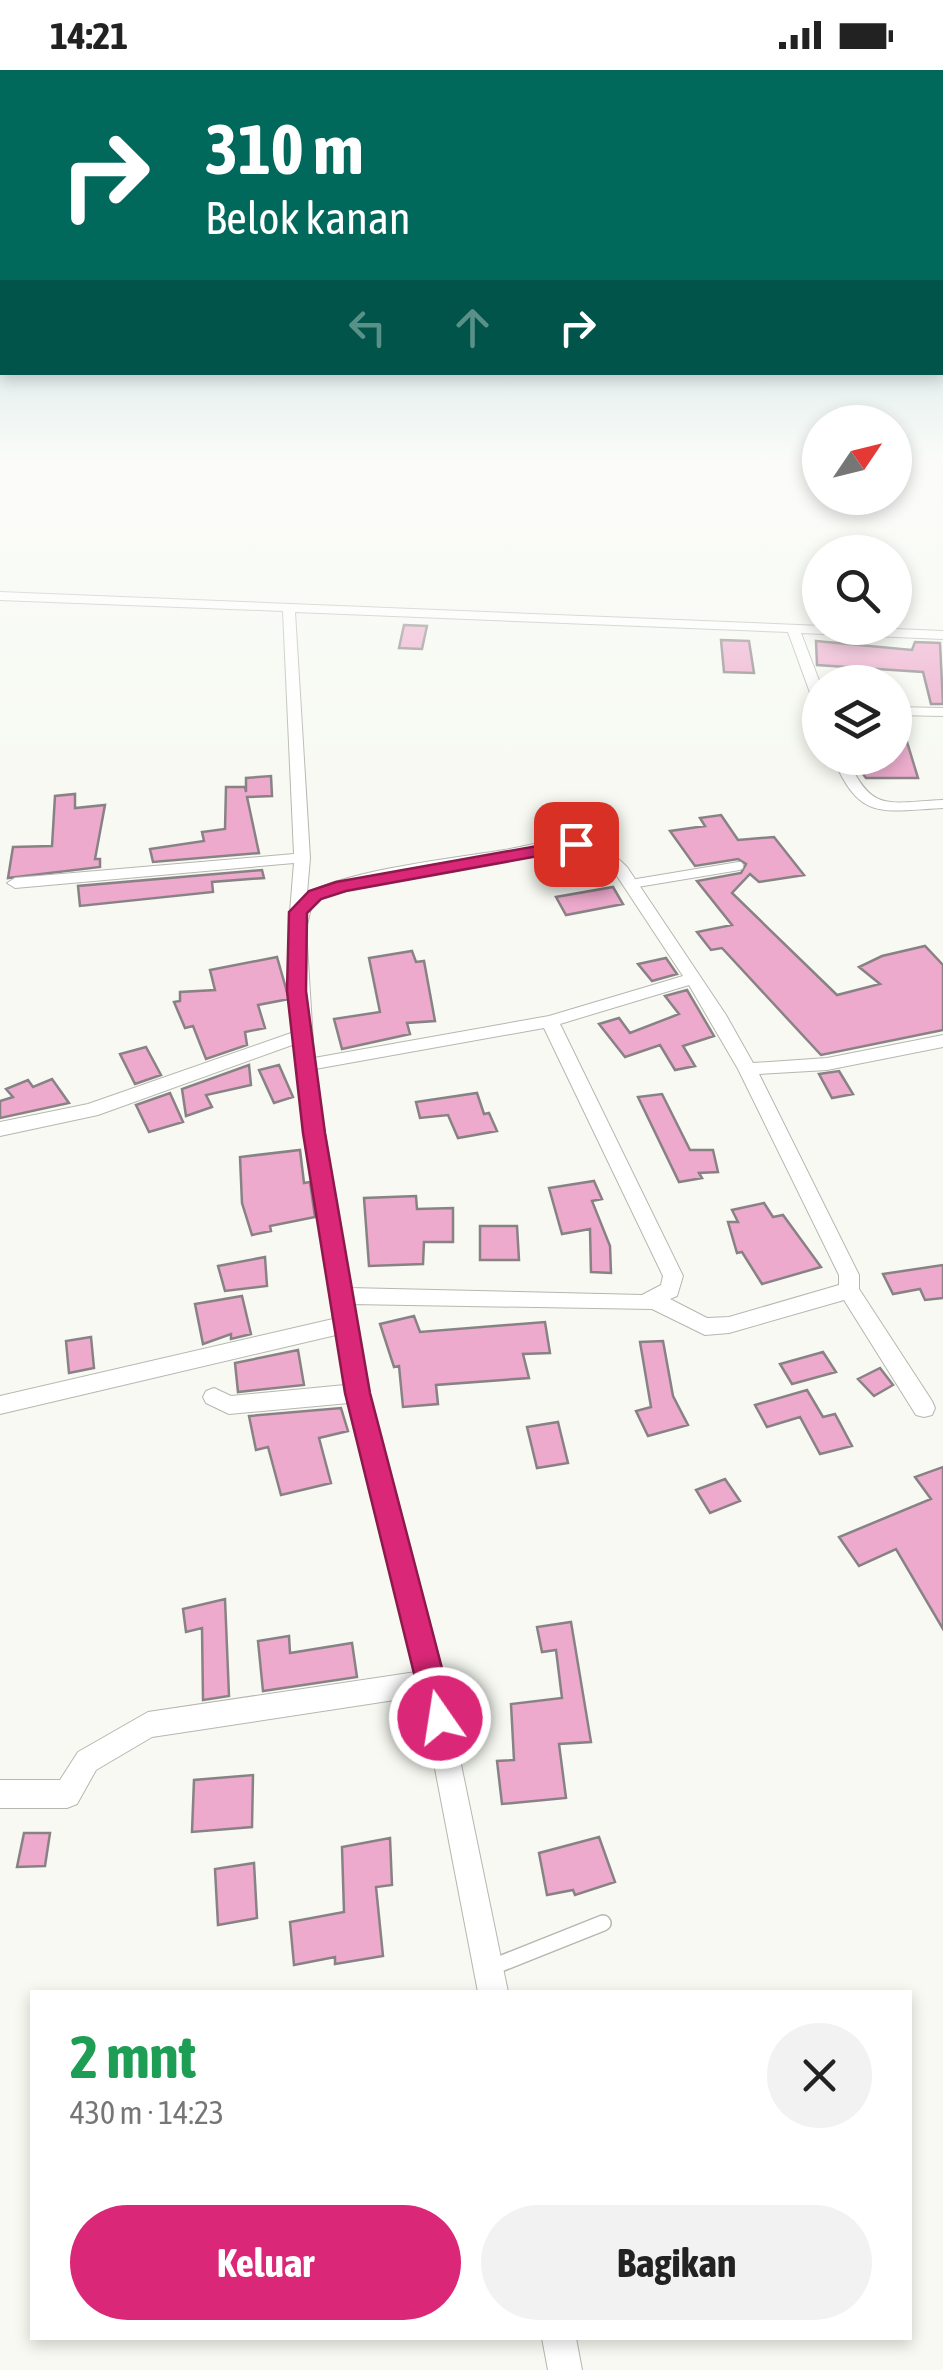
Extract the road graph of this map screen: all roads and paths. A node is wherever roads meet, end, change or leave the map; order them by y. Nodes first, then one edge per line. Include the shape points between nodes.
1 (0, 596) edge
2 (289, 607) junction
3 (793, 629) junction
4 (943, 635) edge
5 (806, 665) edge
6 (912, 711) edge
7 (943, 712) edge
8 (846, 775) edge
9 (943, 804) edge
10 (302, 858) junction
11 (739, 866) dead end
12 (15, 883) dead end
13 (631, 884) junction
14 (298, 912) junction
15 (692, 980) junction
16 (550, 1021) junction
17 (303, 1035) junction
18 (943, 1041) edge
19 (306, 1065) junction
20 (747, 1069) junction
21 (0, 1129) edge
22 (849, 1290) junction
23 (342, 1296) junction
24 (654, 1301) junction
25 (346, 1324) junction
26 (357, 1393) junction
27 (214, 1397) dead end
28 (0, 1405) edge
29 (924, 1408) dead end
30 (432, 1682) junction
31 (0, 1794) edge
32 (603, 1923) dead end
33 (491, 1980) edge
34 (559, 2340) edge
35 (565, 2370) edge

1 - 2 street
2 - 3 street
2 - 10 street
3 - 4 street
3 - 5 street
6 - 7 street
8 - 9 street via 868,802
10 - 12 street
10 - 14 street
11 - 13 lane
13 - 14 street via 599,849 564,845 342,886 315,895
13 - 15 street
14 - 17 street via 296,991
15 - 16 street
15 - 20 street
16 - 19 street
16 - 24 street via 674,1276 670,1290
17 - 19 street
17 - 21 street via 91,1110
18 - 20 street via 827,1064
19 - 23 street
20 - 22 street via 849,1275
22 - 24 street via 705,1327
22 - 29 street
23 - 24 street
23 - 25 street
25 - 26 street
25 - 28 street
26 - 27 street via 228,1405
26 - 30 street
30 - 31 street via 148,1725 86,1762 67,1794
30 - 33 street
32 - 33 lane
34 - 35 street

